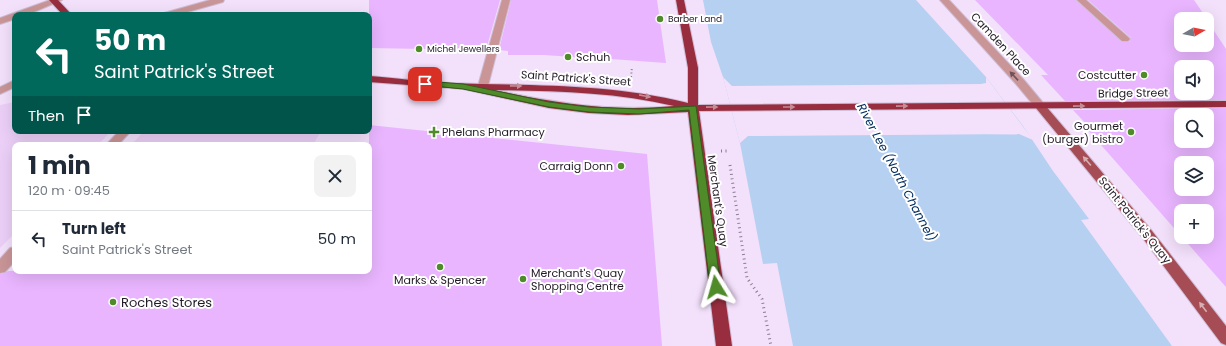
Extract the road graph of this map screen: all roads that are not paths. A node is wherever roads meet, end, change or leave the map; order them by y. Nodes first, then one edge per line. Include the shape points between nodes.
1 (55, 0) edge
2 (220, 0) edge
3 (506, 0) edge
4 (680, 0) edge
5 (944, 0) edge
6 (1081, 0) edge
7 (26, 12) edge
8 (65, 12) edge
9 (178, 12) edge
10 (12, 17) edge
11 (0, 21) edge
12 (1125, 39) dead end
13 (372, 79) edge
14 (12, 85) edge
15 (463, 86) junction
16 (483, 86) junction
17 (0, 91) edge
18 (1226, 104) edge
19 (1040, 106) junction
20 (693, 108) junction
21 (122, 134) edge
22 (115, 142) edge
23 (12, 255) edge
24 (1, 266) edge
25 (1226, 338) edge
26 (724, 346) edge

1 - 7 street
1 - 8 highway
2 - 9 street
3 - 16 street
4 - 20 highway, Merchant's Quay via 693,68
19 -> 5 street, Camden Place
6 - 12 street
10 - 11 street
13 - 15 highway, Saint Patrick's Street
14 - 17 street
15 - 16 highway, Saint Patrick's Street
15 - 20 highway, Saint Patrick's Street via 549,105 589,110 634,112
16 -> 20 highway, Saint Patrick's Street via 594,89 630,93
19 -> 18 highway, Bridge Street
20 -> 19 highway, Bridge Street
25 -> 19 main road, Saint Patrick's Quay via 1148,234
20 - 26 highway, Merchant's Quay
21 - 22 street
23 - 24 street

